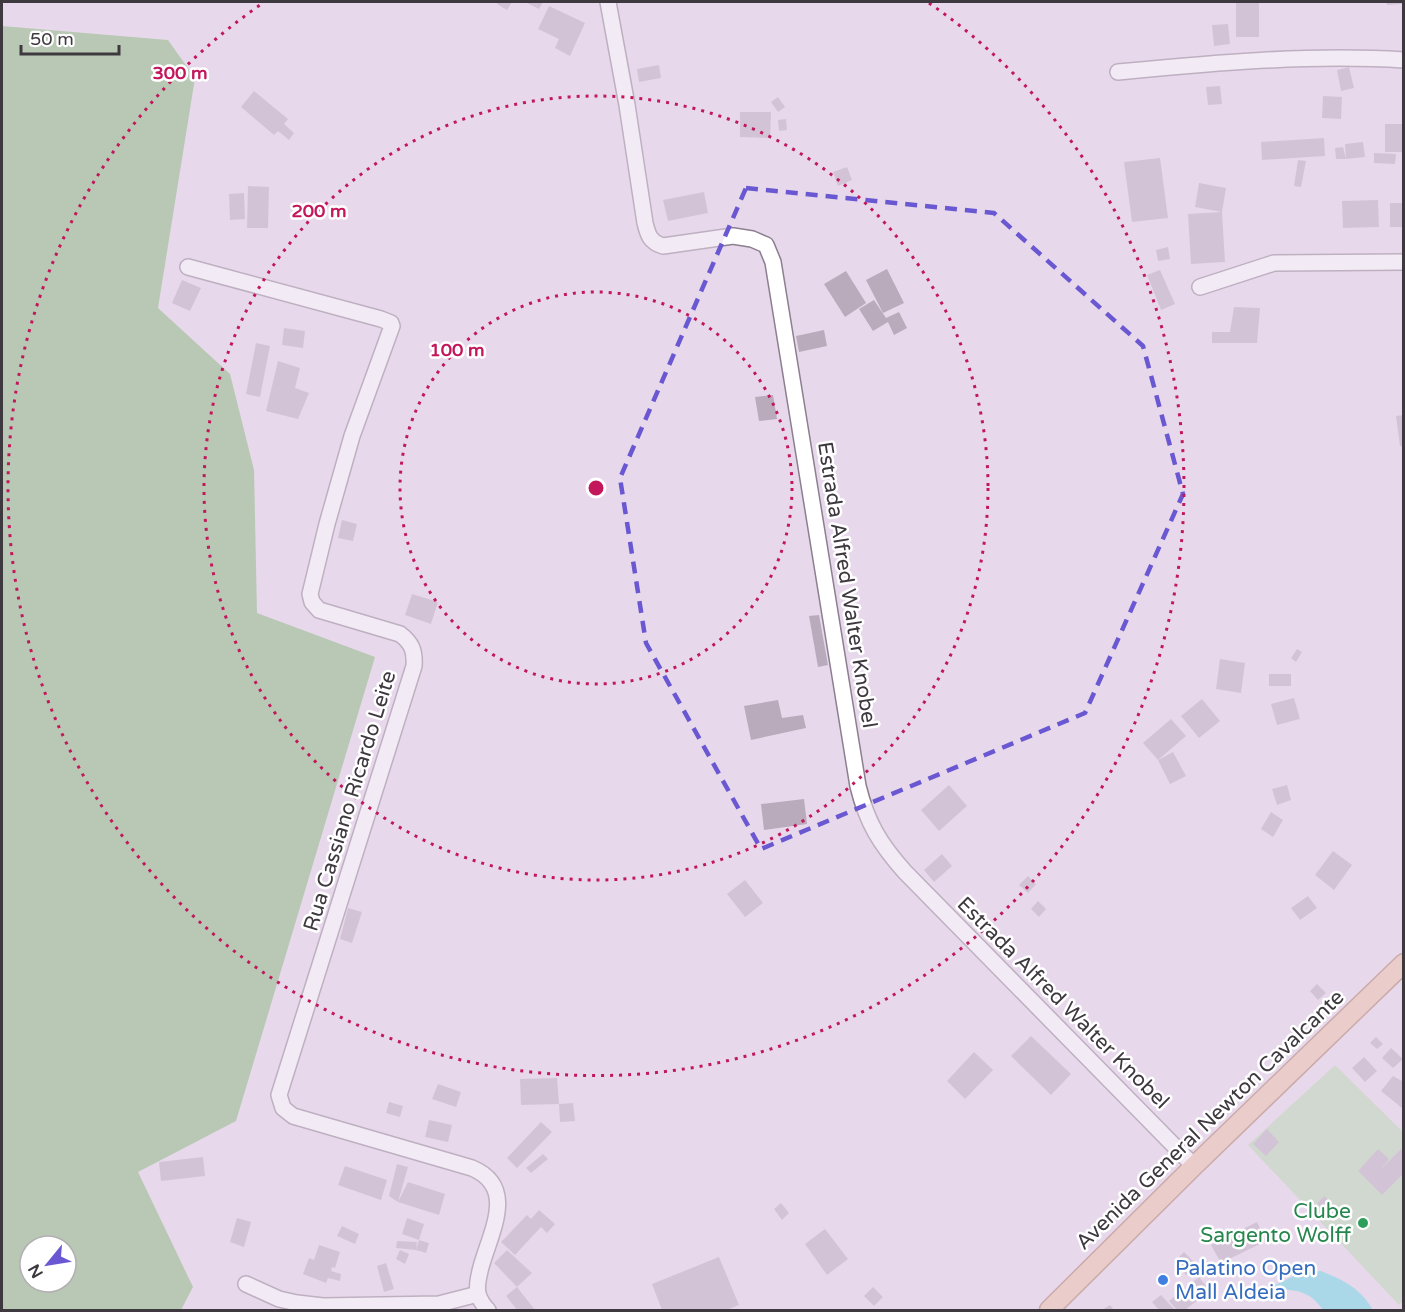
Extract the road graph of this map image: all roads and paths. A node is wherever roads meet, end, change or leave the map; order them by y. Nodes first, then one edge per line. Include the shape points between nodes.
1 (608, 2) edge
2 (1404, 60) edge
3 (1118, 72) dead end
4 (1404, 262) edge
5 (188, 267) dead end
6 (1200, 287) dead end
7 (1404, 963) edge
8 (1194, 1166) junction
9 (246, 1284) dead end
10 (478, 1294) junction
11 (436, 1307) edge
12 (488, 1311) edge
13 (1049, 1311) edge

1 - 8 street, Estrada Alfred Walter Knobel via 645,223 654,244 744,237 766,245 773,262 858,786 874,832 905,872
2 - 3 street via 1259,60
4 - 6 street via 1274,263
5 - 10 street, Rua Cassiano Ricardo Leite via 381,319 392,326 352,436 310,594 319,610 400,634 412,646 414,666 279,1095 283,1108 293,1116 472,1168 491,1180 498,1193 498,1207 478,1280
7 - 8 main road, Avenida General Newton Cavalcante
8 - 13 main road, Avenida General Newton Cavalcante
9 - 11 street via 279,1299 310,1305
10 - 11 street
10 - 12 street

